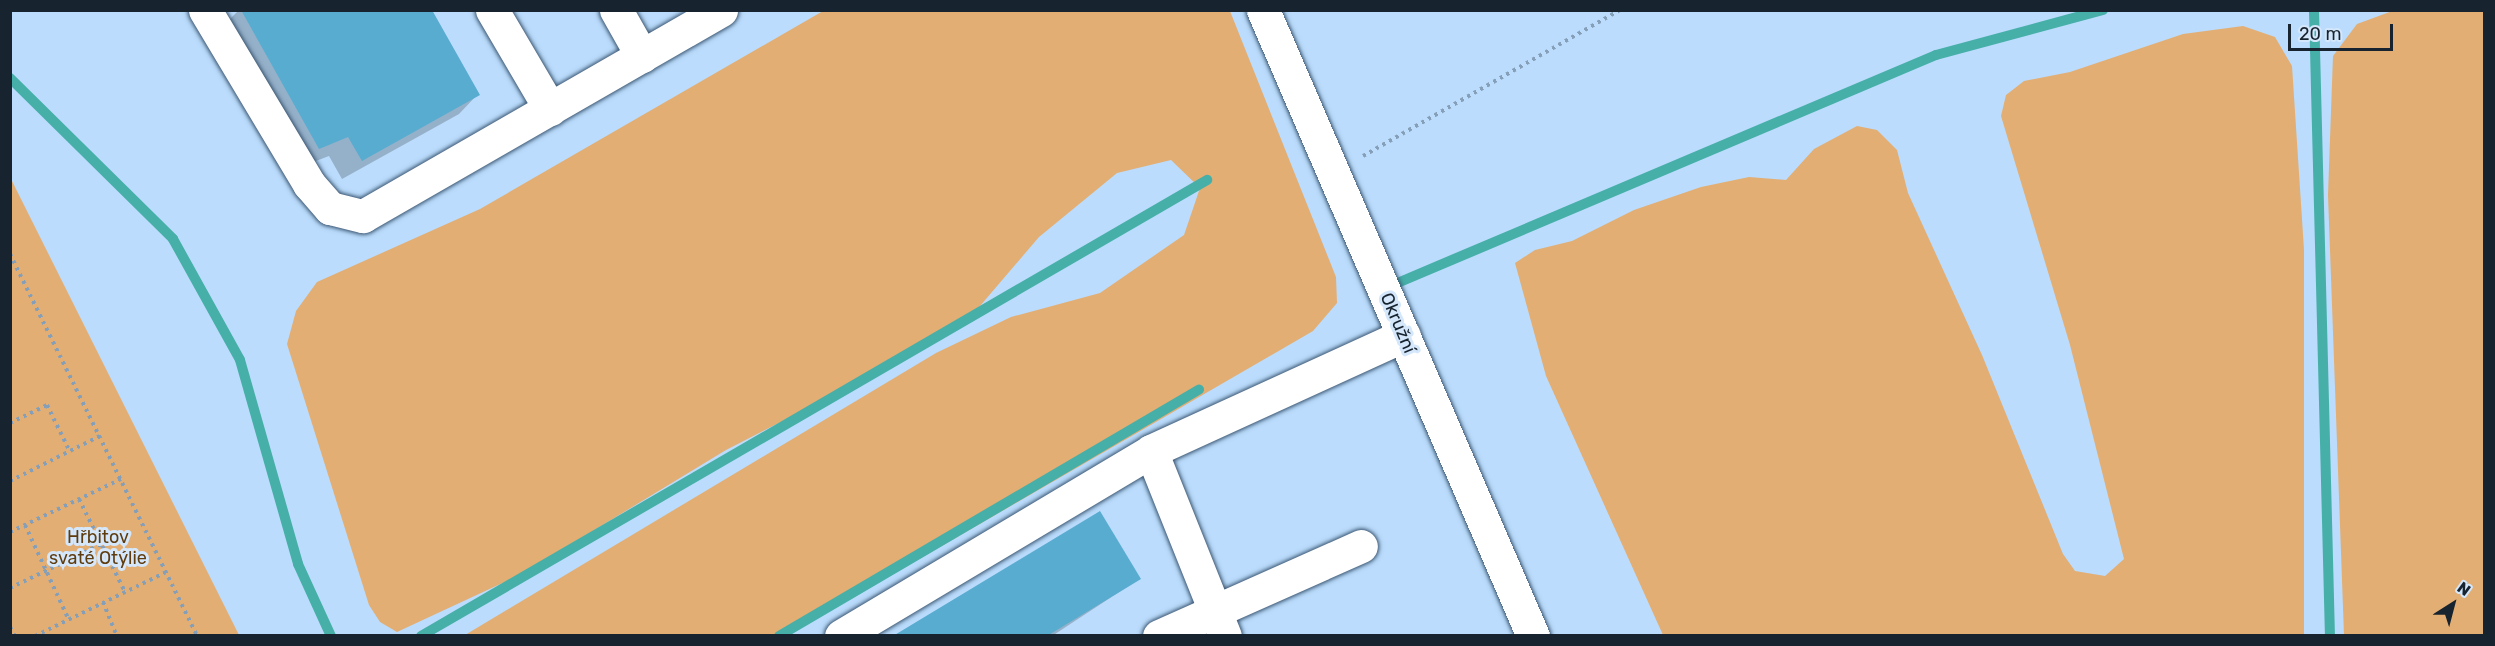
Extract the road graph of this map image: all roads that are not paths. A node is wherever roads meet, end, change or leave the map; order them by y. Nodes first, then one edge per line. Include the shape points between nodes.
1 (205, 10) edge
2 (492, 10) edge
3 (616, 10) edge
4 (721, 10) edge
5 (1263, 10) edge
6 (642, 56) junction
7 (550, 109) junction
8 (1404, 335) junction
9 (1151, 451) junction
10 (1361, 546) dead end
11 (1219, 622) edge
12 (841, 636) edge
13 (1159, 636) edge
14 (1533, 636) edge

1 - 7 main road via 309,184 330,208 363,216
2 - 7 main road
3 - 6 main road
4 - 6 main road
5 - 8 main road, Okružní
6 - 7 main road
8 - 9 main road
8 - 14 main road, Okružní
9 - 11 main road
9 - 12 main road
10 - 11 main road
11 - 13 main road

